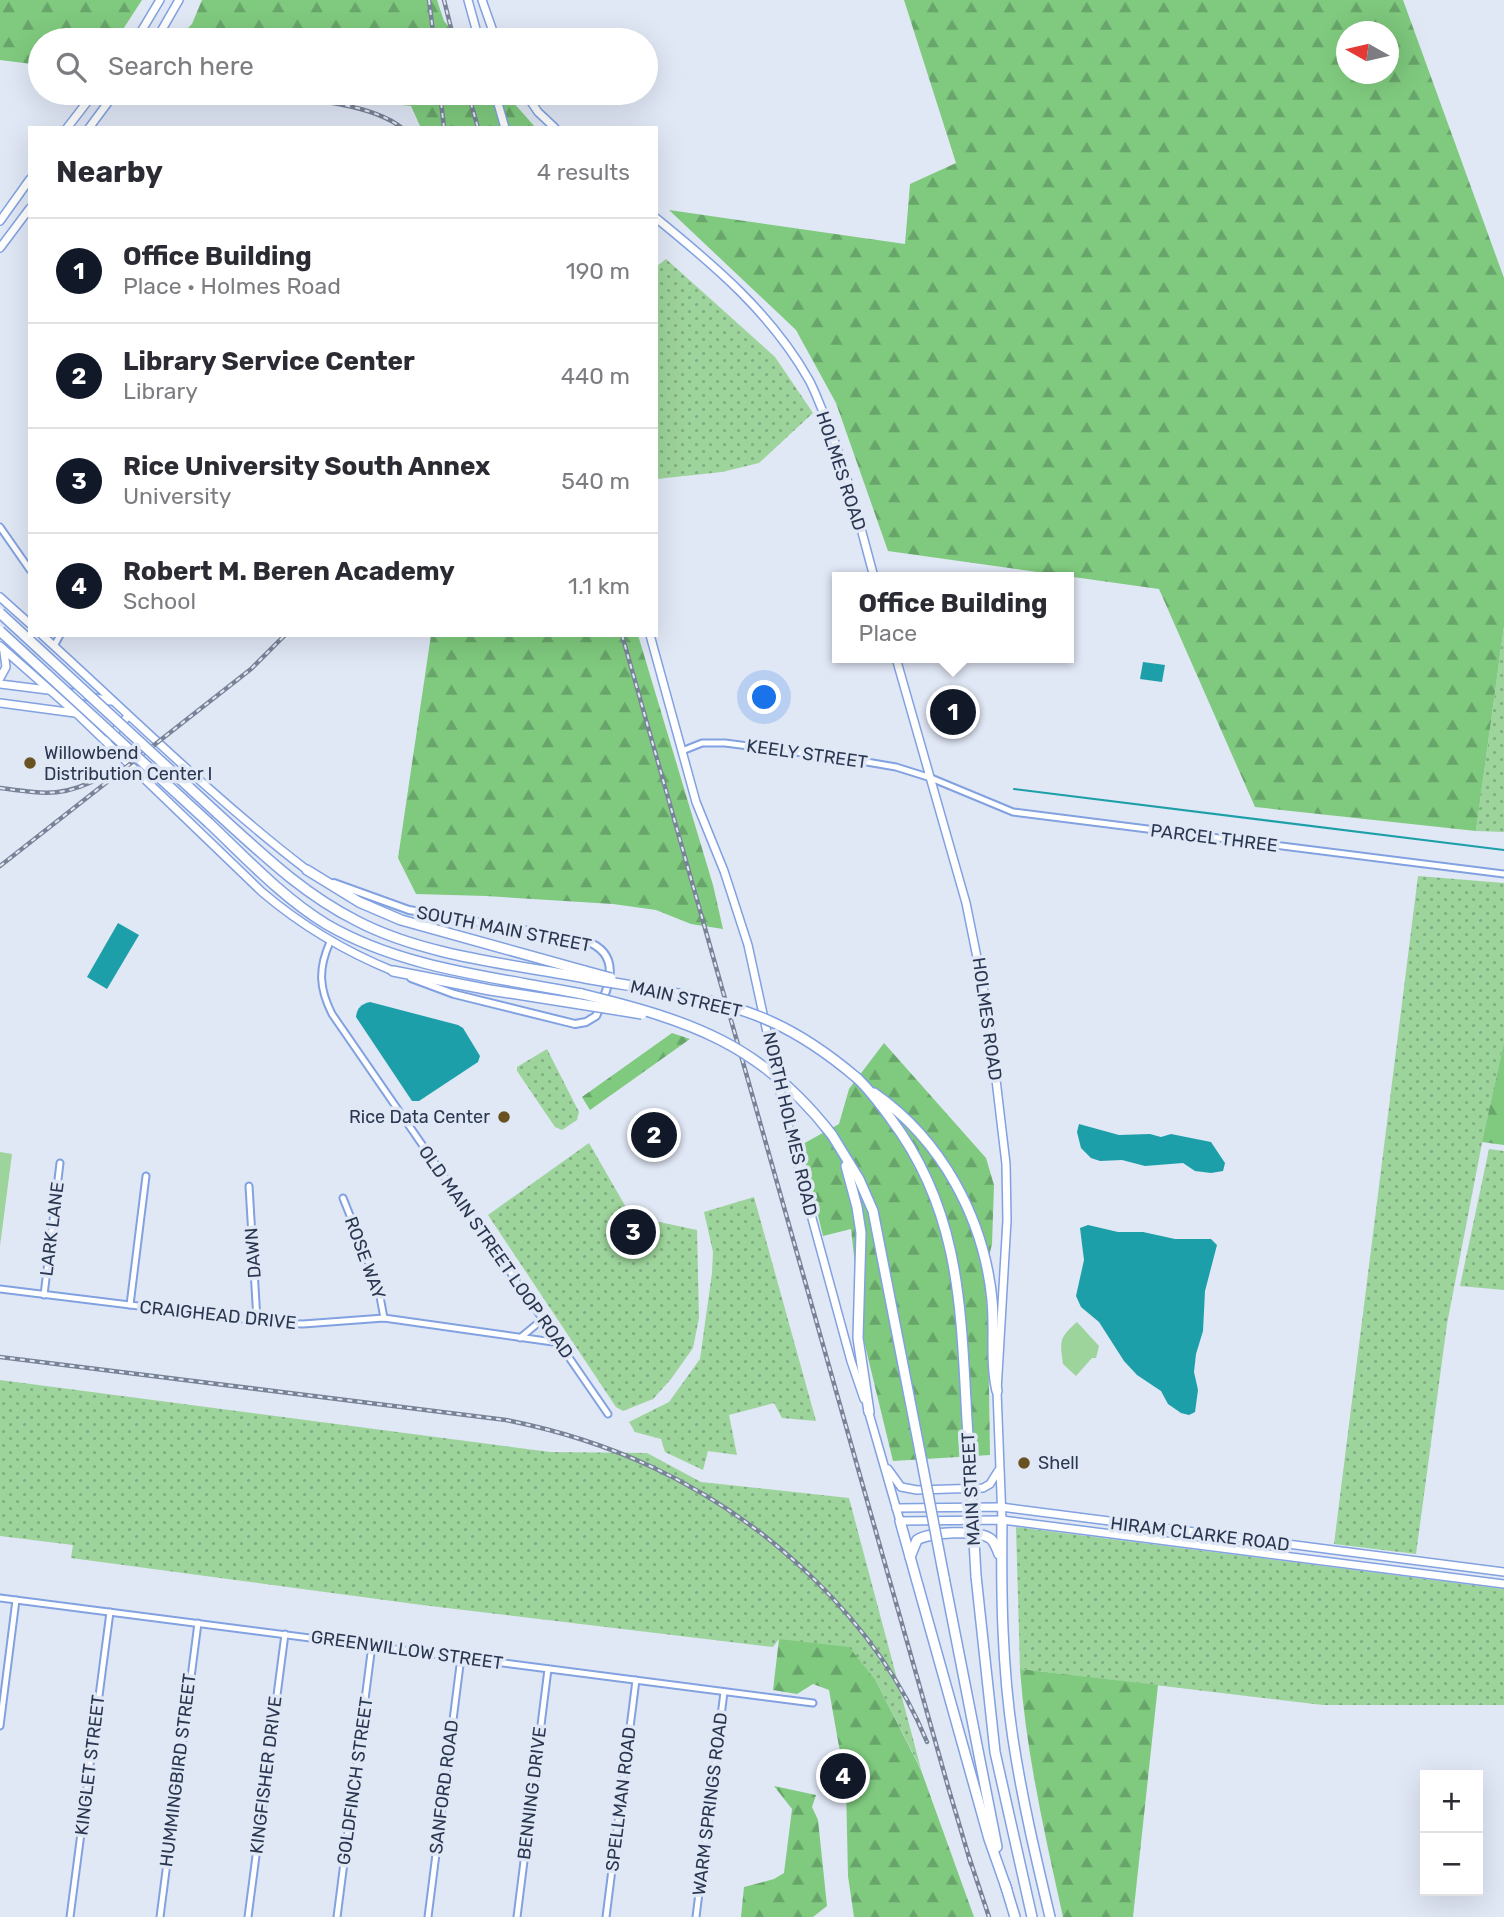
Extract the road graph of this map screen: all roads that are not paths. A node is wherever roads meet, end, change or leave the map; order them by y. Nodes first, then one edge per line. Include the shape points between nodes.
1 (160, 0) edge
2 (179, 0) edge
3 (468, 0) edge
4 (482, 0) edge
5 (145, 26) edge
6 (163, 28) edge
7 (476, 28) edge
8 (492, 28) edge
9 (85, 105) edge
10 (106, 105) edge
11 (498, 105) edge
12 (534, 105) edge
13 (70, 126) edge
14 (90, 126) edge
15 (504, 126) edge
16 (553, 126) edge
17 (28, 182) edge
18 (28, 210) edge
19 (658, 220) edge
20 (0, 221) edge
21 (3, 237) edge
22 (0, 248) edge
23 (0, 527) edge
24 (28, 567) edge
25 (873, 572) edge
26 (0, 597) edge
27 (0, 613) edge
28 (28, 622) edge
29 (0, 631) edge
30 (44, 637) edge
31 (59, 637) edge
32 (651, 637) edge
33 (54, 646) junction
34 (1, 647) edge
35 (897, 663) edge
36 (0, 678) edge
37 (0, 684) edge
38 (49, 690) junction
39 (114, 702) junction
40 (0, 703) edge
41 (76, 713) junction
42 (128, 716) junction
43 (106, 742) junction
44 (682, 751) junction
45 (931, 778) junction
46 (307, 870) junction
47 (1504, 874) edge
48 (330, 942) junction
49 (393, 971) junction
50 (585, 975) junction
51 (678, 1020) junction
52 (867, 1088) junction
53 (838, 1144) junction
54 (60, 1163) dead end
55 (146, 1176) dead end
56 (249, 1186) dead end
57 (343, 1198) dead end
58 (0, 1289) edge
59 (44, 1294) junction
60 (130, 1305) junction
61 (384, 1318) junction
62 (543, 1319) junction
63 (257, 1320) junction
64 (520, 1338) junction
65 (560, 1343) junction
66 (997, 1391) junction
67 (869, 1412) junction
68 (608, 1414) dead end
69 (999, 1458) junction
70 (884, 1463) junction
71 (1001, 1507) junction
72 (896, 1508) junction
73 (1002, 1520) junction
74 (900, 1521) junction
75 (1116, 1522) junction
76 (1114, 1535) junction
77 (1224, 1537) junction
78 (1222, 1549) junction
79 (1328, 1550) junction
80 (910, 1558) junction
81 (1001, 1559) junction
82 (1327, 1562) junction
83 (1421, 1562) junction
84 (1504, 1572) edge
85 (1420, 1573) junction
86 (1504, 1584) edge
87 (0, 1598) edge
88 (16, 1600) junction
89 (110, 1612) junction
90 (198, 1623) junction
91 (285, 1634) junction
92 (373, 1645) junction
93 (461, 1657) junction
94 (548, 1669) junction
95 (636, 1680) junction
96 (724, 1692) junction
97 (813, 1703) dead end
98 (0, 1726) edge
99 (1007, 1890) junction
100 (70, 1917) edge
101 (160, 1917) edge
102 (248, 1917) edge
103 (337, 1917) edge
104 (428, 1917) edge
105 (517, 1917) edge
106 (606, 1917) edge
107 (696, 1917) edge
108 (1015, 1917) edge
109 (1032, 1917) edge
110 (1050, 1917) edge

1 - 5 main road
2 - 6 main road
3 - 7 main road
4 - 8 main road
9 - 13 main road
10 - 14 main road
11 - 15 main road
12 - 16 main road
17 - 20 main road
18 - 21 main road
19 - 25 main road, HOLMES ROAD via 748,297 810,381 838,448
21 - 22 main road
23 - 24 street
26 - 28 main road
27 - 50 highway, bridge via 308,892 385,934 435,949
29 - 51 highway, MAIN STREET, bridge via 302,907 353,938 430,965 582,993
30 - 33 main road, SOUTH MAIN STREET
31 - 33 street
32 - 44 main road, NORTH HOLMES ROAD
33 - 39 main road, SOUTH MAIN STREET
34 - 36 main road via 6,667
34 - 38 main road, SOUTH MAIN STREET
35 - 45 main road, HOLMES ROAD
37 - 38 main road
38 - 39 main road
38 - 41 main road, SOUTH MAIN STREET
39 - 42 main road, SOUTH MAIN STREET
40 - 41 main road
41 - 43 main road, SOUTH MAIN STREET
42 - 43 main road
42 - 46 main road, SOUTH MAIN STREET
43 - 48 main road, SOUTH MAIN STREET via 262,892
44 - 45 street, KEELY STREET via 702,743 725,743 896,767
44 - 67 main road, NORTH HOLMES ROAD via 748,945 807,1200
45 - 47 street, PARCEL THREE via 1013,812
45 - 66 main road, HOLMES ROAD via 980,966 1004,1153 1007,1220
46 - 49 street, SOUTH MAIN STREET via 409,910 597,945 610,962 596,1016 575,1024 454,994
46 - 50 highway via 359,902 401,920
48 - 49 main road, SOUTH MAIN STREET
48 - 62 street, OLD MAIN STREET LOOP ROAD via 321,980 332,1014
49 - 51 highway, bridge
50 - 52 highway, MAIN STREET, bridge via 730,1006 771,1021 815,1046
51 - 53 highway, MAIN STREET, bridge via 724,1040 766,1067 801,1098
52 - 66 highway via 912,1124 932,1147 966,1203 992,1298
52 - 109 highway, MAIN STREET, bridge via 916,1156 933,1190 955,1270 976,1576 995,1752
53 - 67 highway via 851,1179 861,1233 858,1338
53 - 99 highway, MAIN STREET, bridge via 873,1211
54 - 59 street, LARK LANE
55 - 60 street
56 - 63 street, DAWN
57 - 61 street, ROSE WAY via 378,1286
58 - 59 street, CRAIGHEAD DRIVE
59 - 60 street, CRAIGHEAD DRIVE
60 - 63 street, CRAIGHEAD DRIVE
61 - 63 street, CRAIGHEAD DRIVE via 303,1324
61 - 64 street, CRAIGHEAD DRIVE
62 - 64 street
62 - 65 street, OLD MAIN STREET LOOP ROAD
64 - 65 street, CRAIGHEAD DRIVE
65 - 68 street, OLD MAIN STREET LOOP ROAD
66 - 69 main road
67 - 70 main road
69 - 70 main road via 998,1474 983,1488 906,1488
69 - 71 main road
70 - 72 main road
71 - 72 main road, HIRAM CLARKE ROAD
71 - 73 main road
71 - 75 main road, HIRAM CLARKE ROAD
72 - 74 main road
73 - 74 main road, HIRAM CLARKE ROAD
73 - 76 main road, HIRAM CLARKE ROAD
73 - 81 highway
74 - 80 highway
75 - 76 main road
75 - 77 main road, HIRAM CLARKE ROAD
76 - 78 main road, HIRAM CLARKE ROAD
77 - 78 main road
77 - 79 main road, HIRAM CLARKE ROAD
78 - 82 main road, HIRAM CLARKE ROAD
79 - 82 main road
79 - 83 main road, HIRAM CLARKE ROAD
80 - 81 highway via 923,1536 971,1533 991,1539
80 - 99 highway
81 - 110 highway via 1013,1739
82 - 85 main road, HIRAM CLARKE ROAD
83 - 84 main road, HIRAM CLARKE ROAD
83 - 85 main road
85 - 86 main road, HIRAM CLARKE ROAD
87 - 88 street, GREENWILLOW STREET
88 - 89 street, GREENWILLOW STREET
88 - 98 street
89 - 90 street, GREENWILLOW STREET
89 - 100 street, KINGLET STREET
90 - 91 street, GREENWILLOW STREET
90 - 101 street, HUMMINGBIRD STREET
91 - 92 street, GREENWILLOW STREET
91 - 102 street, KINGFISHER DRIVE
92 - 93 street, GREENWILLOW STREET
92 - 103 street, GOLDFINCH STREET
93 - 94 street, GREENWILLOW STREET
93 - 104 street, SANFORD ROAD
94 - 95 street, GREENWILLOW STREET
94 - 105 street, BENNING DRIVE
95 - 96 street, GREENWILLOW STREET
95 - 106 street, SPELLMAN ROAD
96 - 97 street, GREENWILLOW STREET
96 - 107 street, WARM SPRINGS ROAD
99 - 108 highway, MAIN STREET

